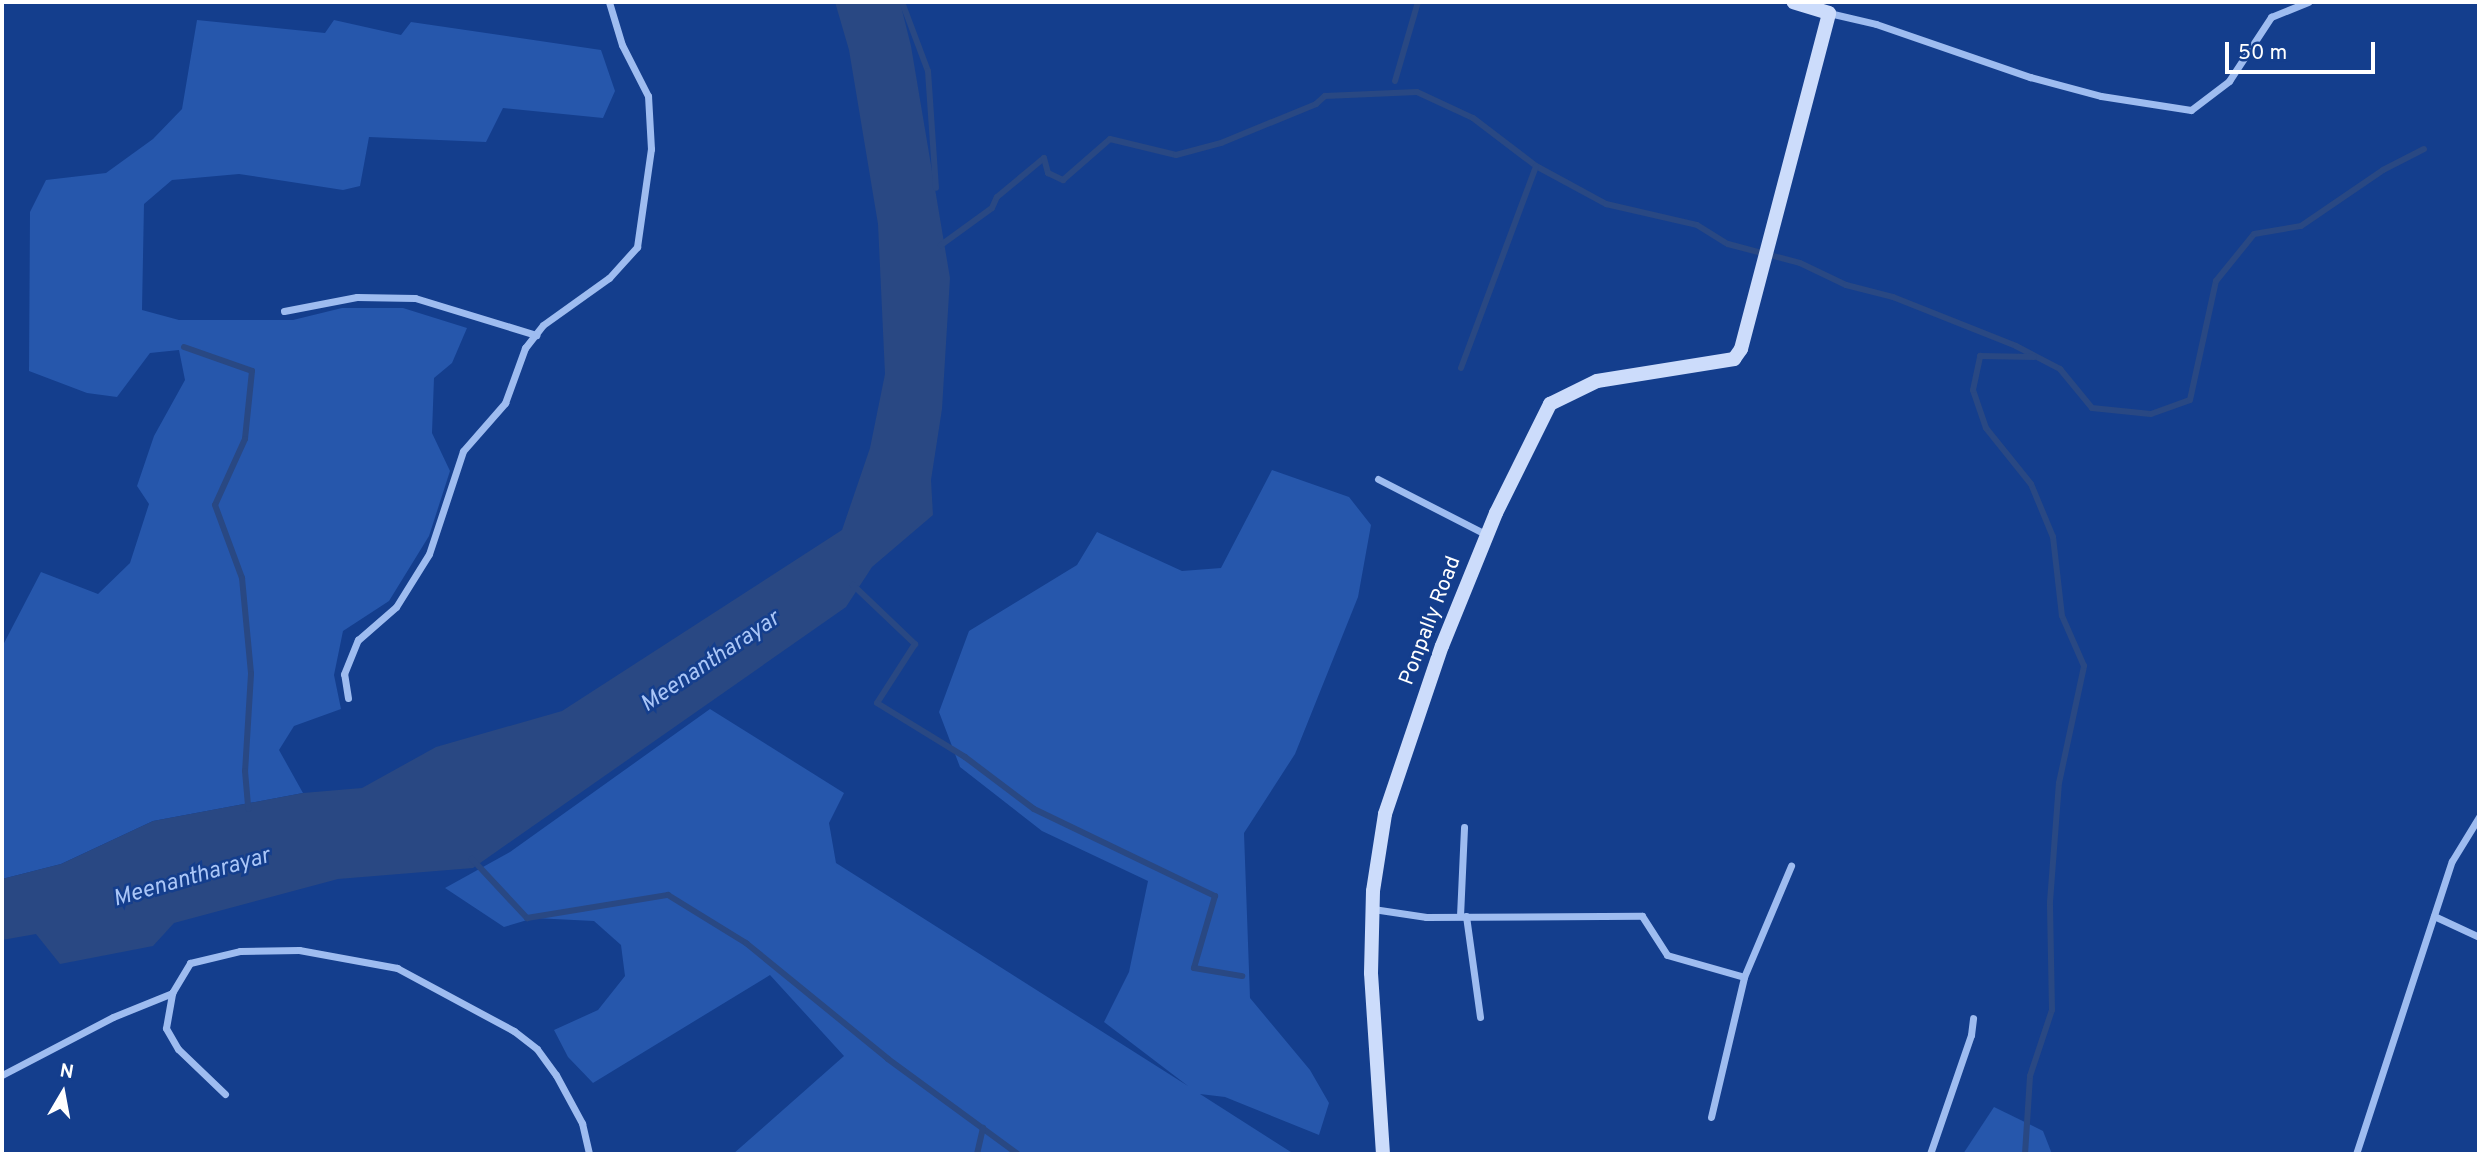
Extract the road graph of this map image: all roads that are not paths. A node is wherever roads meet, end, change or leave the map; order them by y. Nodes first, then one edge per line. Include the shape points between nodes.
1 (609, 2) edge
2 (1794, 2) edge
3 (2308, 2) edge
4 (1829, 13) junction
5 (284, 311) dead end
6 (536, 335) junction
7 (1378, 479) dead end
8 (1487, 536) junction
9 (348, 698) dead end
10 (2479, 817) edge
11 (1464, 827) dead end
12 (1791, 866) dead end
13 (1373, 909) junction
14 (1463, 916) junction
15 (2434, 916) junction
16 (2479, 937) edge
17 (1744, 977) junction
18 (172, 993) junction
19 (1480, 1017) dead end
20 (1973, 1017) dead end
21 (2, 1075) edge
22 (225, 1094) dead end
23 (1711, 1117) dead end
24 (589, 1154) edge
25 (1382, 1154) edge
26 (1930, 1154) edge
27 (2356, 1154) edge

1 - 6 street via 622,46 648,96 651,149 637,247 609,278
2 - 4 main road
3 - 4 street via 2271,17 2229,81 2190,110 2101,96 2030,78 1876,24
4 - 8 main road, Ponpally Road via 1741,349 1734,359 1597,381 1550,404
5 - 6 street via 357,297 415,298
6 - 9 street via 525,348 505,403 463,451 429,554 396,607 358,640 344,674
7 - 8 street
8 - 13 main road, Ponpally Road via 1442,646 1385,814
10 - 15 street via 2452,861
11 - 14 street
12 - 17 street
13 - 14 street
13 - 25 main road, Ponpally Road via 1371,973
14 - 17 street via 1642,916 1667,956
14 - 19 street
15 - 16 street
15 - 27 street
17 - 23 street
18 - 21 street via 113,1017
18 - 22 street via 166,1028 177,1049
18 - 24 street via 190,964 240,951 299,950 397,968 514,1031 537,1049 582,1124
20 - 26 street

